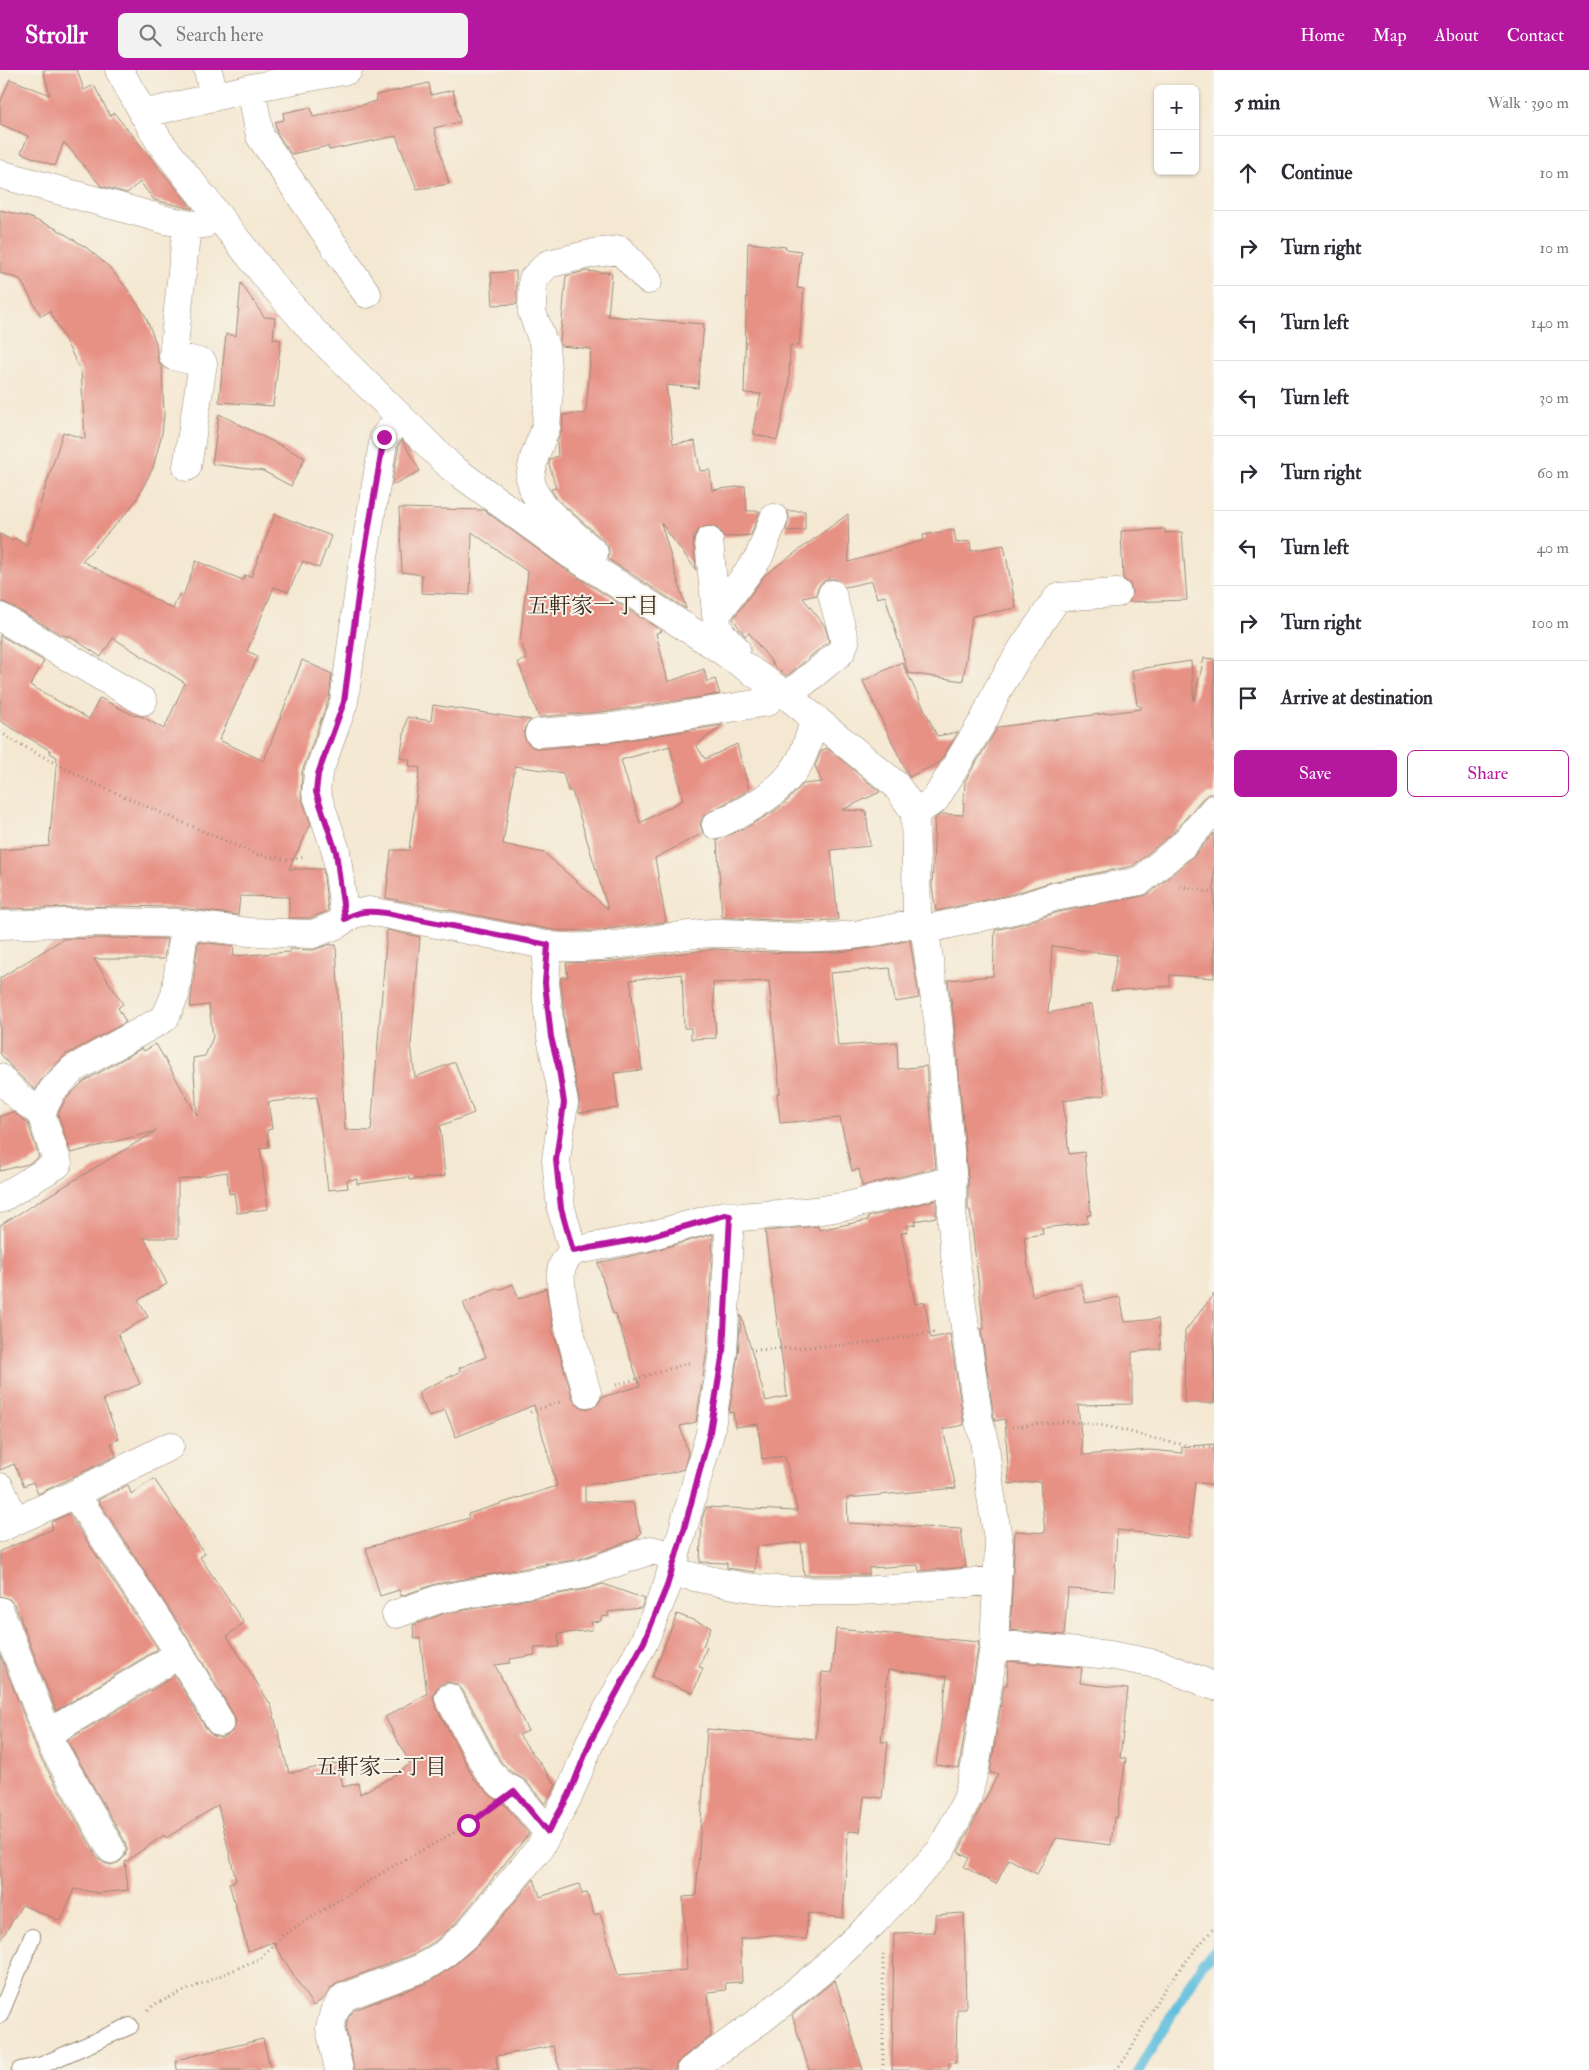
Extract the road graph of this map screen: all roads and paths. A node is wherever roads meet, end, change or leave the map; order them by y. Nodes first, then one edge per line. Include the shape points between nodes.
1 (120, 70) edge
2 (208, 70) edge
3 (348, 70) edge
4 (251, 88) junction
5 (214, 97) junction
6 (143, 114) junction
7 (0, 174) edge
8 (218, 218) junction
9 (187, 225) junction
10 (648, 280) dead end
11 (367, 294) dead end
12 (400, 418) junction
13 (186, 467) dead end
14 (774, 518) dead end
15 (709, 541) dead end
16 (597, 572) junction
17 (1118, 593) dead end
18 (832, 594) dead end
19 (717, 614) junction
20 (0, 617) edge
21 (734, 659) junction
22 (782, 692) junction
23 (143, 701) dead end
24 (815, 718) junction
25 (0, 732) edge
26 (539, 733) dead end
27 (1214, 809) edge
28 (915, 812) junction
29 (716, 825) dead end
30 (336, 852) junction
31 (345, 919) junction
32 (0, 925) edge
33 (185, 925) junction
34 (921, 926) junction
35 (548, 945) junction
36 (0, 1078) edge
37 (41, 1113) junction
38 (953, 1180) junction
39 (0, 1199) edge
40 (730, 1216) junction
41 (573, 1251) junction
42 (587, 1393) dead end
43 (982, 1430) junction
44 (170, 1446) dead end
45 (1214, 1447) edge
46 (0, 1487) edge
47 (75, 1494) junction
48 (7, 1525) edge
49 (673, 1564) junction
50 (998, 1580) junction
51 (0, 1611) edge
52 (396, 1614) dead end
53 (994, 1644) junction
54 (180, 1654) junction
55 (1214, 1686) edge
56 (449, 1698) dead end
57 (220, 1722) dead end
58 (49, 1732) junction
59 (514, 1791) junction
60 (548, 1832) junction
61 (111, 1849) dead end
62 (875, 1921) junction
63 (1214, 1928) edge
64 (32, 1937) dead end
65 (0, 2015) edge
66 (130, 2026) joint
67 (20, 2070) edge
68 (339, 2070) edge
69 (691, 2070) edge
70 (883, 2070) edge
71 (1116, 2070) edge

1 - 6 street
2 - 5 street
3 - 4 street
4 - 5 street
4 - 11 street via 260,136
5 - 6 street
6 - 8 street via 159,141
7 - 9 street
8 - 9 street via 206,224
8 - 12 street via 313,331
9 - 13 street via 173,356 203,363
10 - 16 street via 620,250 548,264 533,279 532,312 545,347 549,390 546,427 530,478 545,509 603,562
12 - 16 street via 451,467
12 - 30 street via 384,437 344,702 318,774 316,792
14 - 19 street via 760,557
15 - 19 street
16 - 21 street
17 - 28 street via 1058,598 1022,648 985,718 935,800
18 - 22 street via 845,642 841,652
19 - 21 street via 721,633 736,648
20 - 23 street
21 - 22 street
22 - 24 street
22 - 26 street via 767,702 613,727
24 - 28 street via 895,784
24 - 29 street via 800,760 778,787 748,810
25 - 30 path via 91,782 256,854 288,860
27 - 34 street via 1184,844 1140,881 1054,897 1017,909
28 - 34 street via 917,914
30 - 31 street
31 - 33 street via 313,934
31 - 35 street via 369,911 386,913
32 - 33 street via 98,922
33 - 37 street via 176,995 165,1018 72,1069 52,1091
34 - 35 street via 810,938 715,932 574,948
34 - 38 street via 926,939 938,1020
35 - 41 street via 545,983 551,1037 564,1103 556,1160 561,1208
36 - 37 street
37 - 39 street via 58,1164
38 - 40 street via 847,1206
38 - 43 street via 952,1224 964,1327
40 - 41 street via 645,1238
40 - 49 street via 723,1352 716,1397 710,1432
41 - 42 street via 562,1265 560,1277 563,1301
43 - 45 path via 1074,1422 1124,1430 1158,1441
43 - 50 street via 999,1544
44 - 47 street
46 - 48 street
47 - 48 street
47 - 54 street
49 - 50 street via 746,1587 819,1591 926,1587
49 - 52 street via 651,1550 584,1574 439,1599
49 - 60 street via 644,1642 591,1740 569,1795
50 - 53 street
51 - 58 street
53 - 55 street via 1127,1659 1162,1666
53 - 62 street via 976,1763 967,1799 941,1850
54 - 57 street
54 - 58 street
56 - 59 street via 488,1771 502,1785
58 - 61 street via 53,1747
59 - 60 street
59 - 66 path via 468,1825 388,1869 282,1936 261,1958 157,2003
60 - 68 street via 539,1850 473,1927 443,1955 422,1968 344,1997 334,2012 330,2028
62 - 69 street via 819,1974
62 - 70 path via 883,1939
63 - 71 path via 1156,2004 1125,2060
64 - 65 lane
66 - 67 lane via 42,2065

